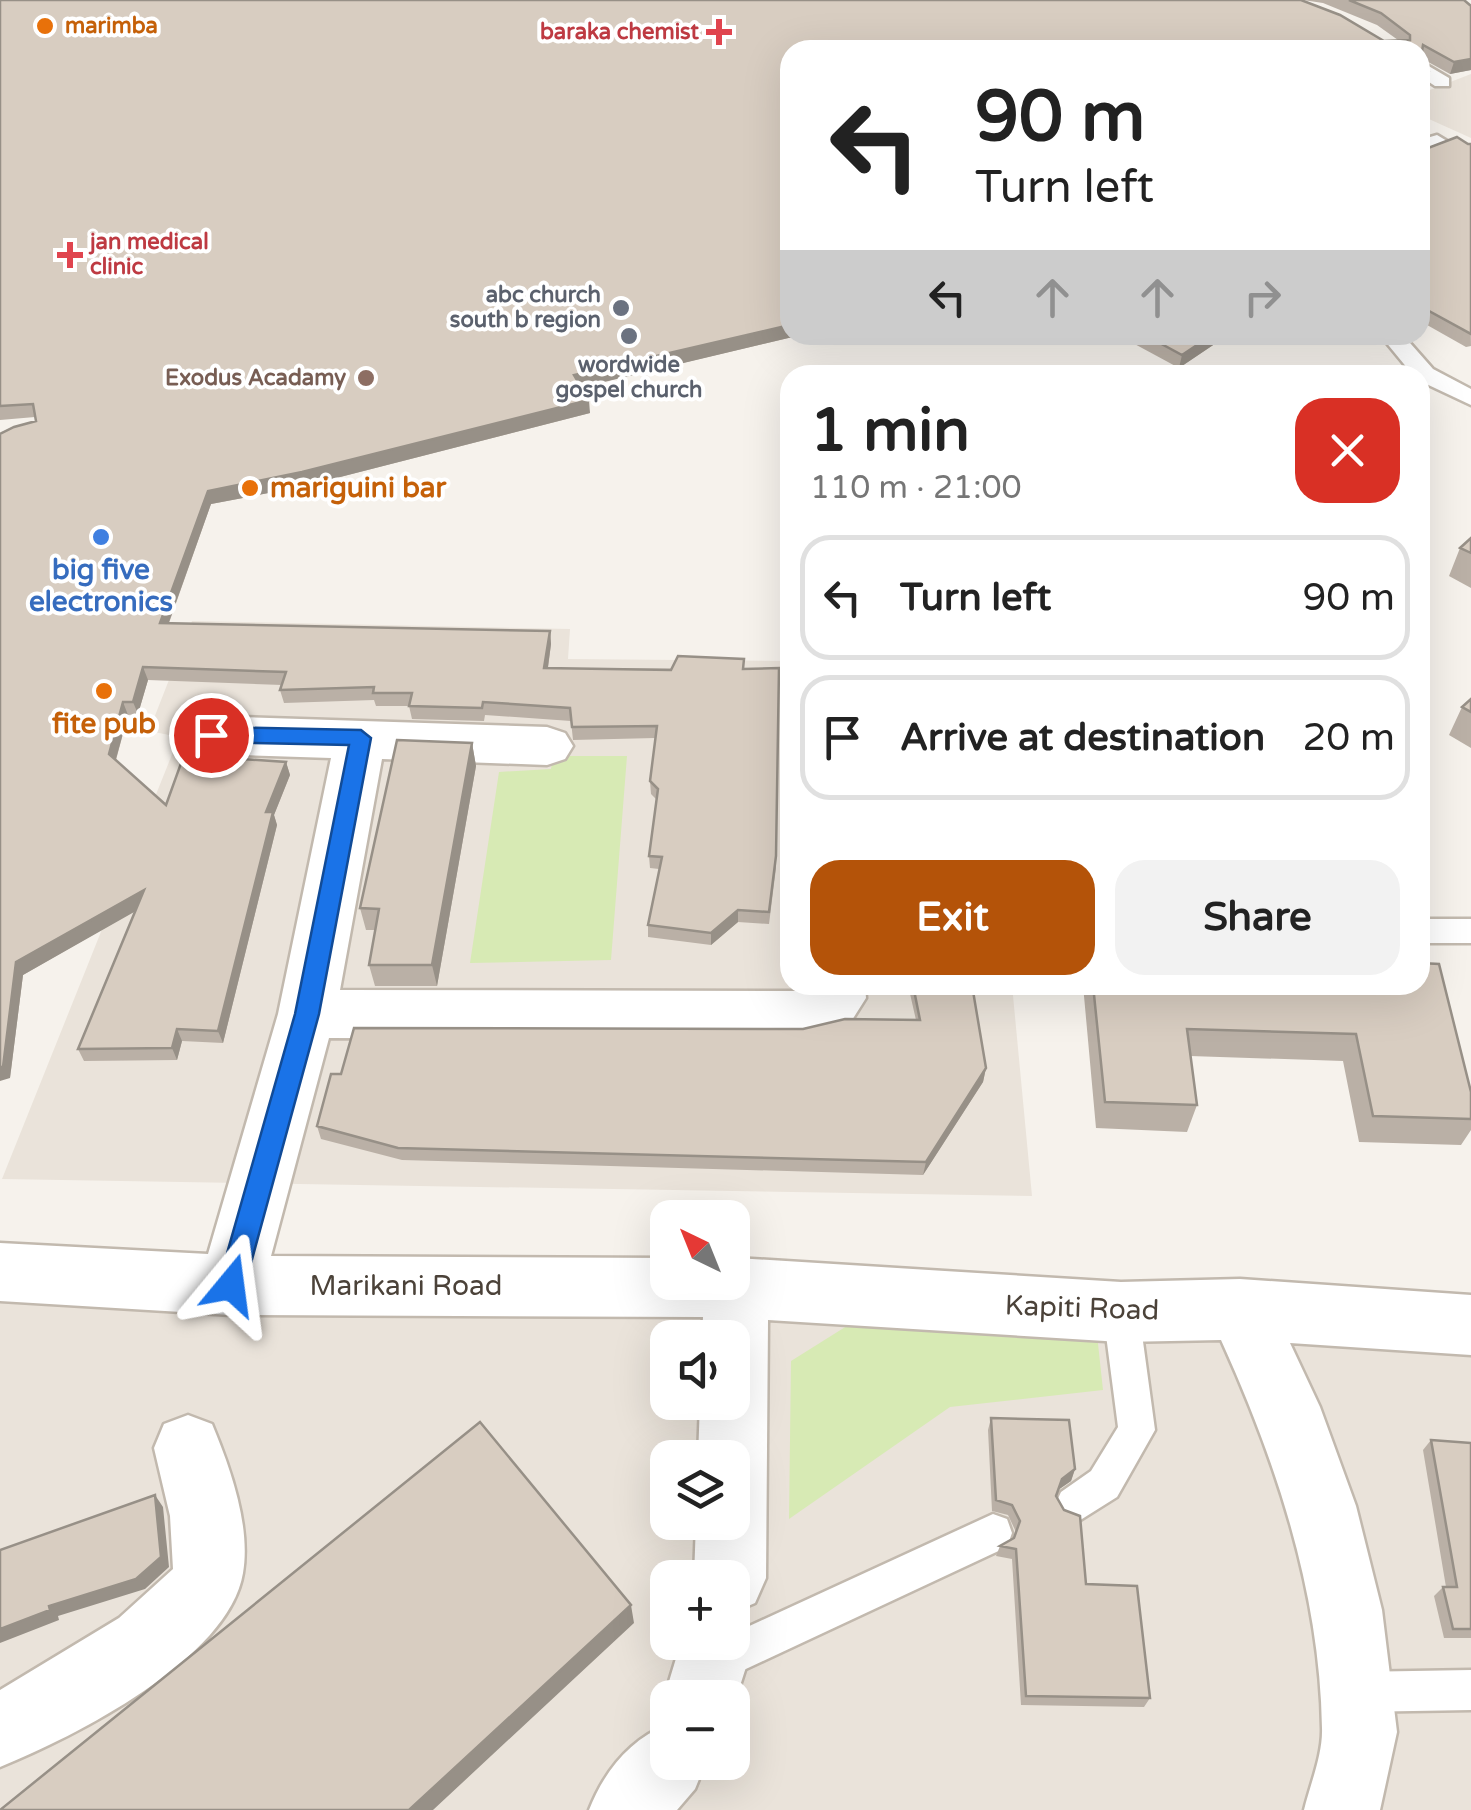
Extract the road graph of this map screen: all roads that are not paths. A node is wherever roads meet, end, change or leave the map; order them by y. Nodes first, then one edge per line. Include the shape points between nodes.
1 (1430, 74) edge
2 (1442, 82) dead end
3 (1400, 345) edge
4 (1417, 365) edge
5 (1430, 377) edge
6 (1471, 398) edge
7 (211, 735) dead end
8 (361, 738) junction
9 (547, 746) dead end
10 (1430, 930) edge
11 (1471, 931) edge
12 (837, 995) edge
13 (307, 1014) junction
14 (0, 1272) edge
15 (231, 1285) junction
16 (650, 1288) edge
17 (750, 1290) edge
18 (715, 1300) edge
19 (1240, 1309) junction
20 (1121, 1312) junction
21 (1471, 1324) edge
22 (188, 1448) dead end
23 (1074, 1505) dead end
24 (994, 1533) dead end
25 (729, 1560) edge
26 (710, 1668) edge
27 (1471, 1690) edge
28 (1355, 1692) junction
29 (0, 1730) edge
30 (653, 1780) edge
31 (627, 1810) edge
32 (1342, 1810) edge

1 - 2 lane
3 - 4 lane
5 - 6 lane
7 - 8 street
8 - 9 street
8 - 13 street
10 - 11 lane
12 - 13 street via 827,1012 802,1015
13 - 15 street
14 - 15 street, Marikani Road
15 - 16 street, Marikani Road
17 - 20 street, Kapiti Road
18 - 25 street
19 - 20 street, Kapiti Road
19 - 21 street, Kapiti Road
19 - 28 street via 1286,1407 1321,1506 1346,1610
20 - 23 lane via 1137,1430 1104,1484
22 - 29 street via 207,1520 205,1584 175,1618 116,1664
24 - 26 lane
27 - 28 lane
28 - 32 street via 1360,1732
30 - 31 street

